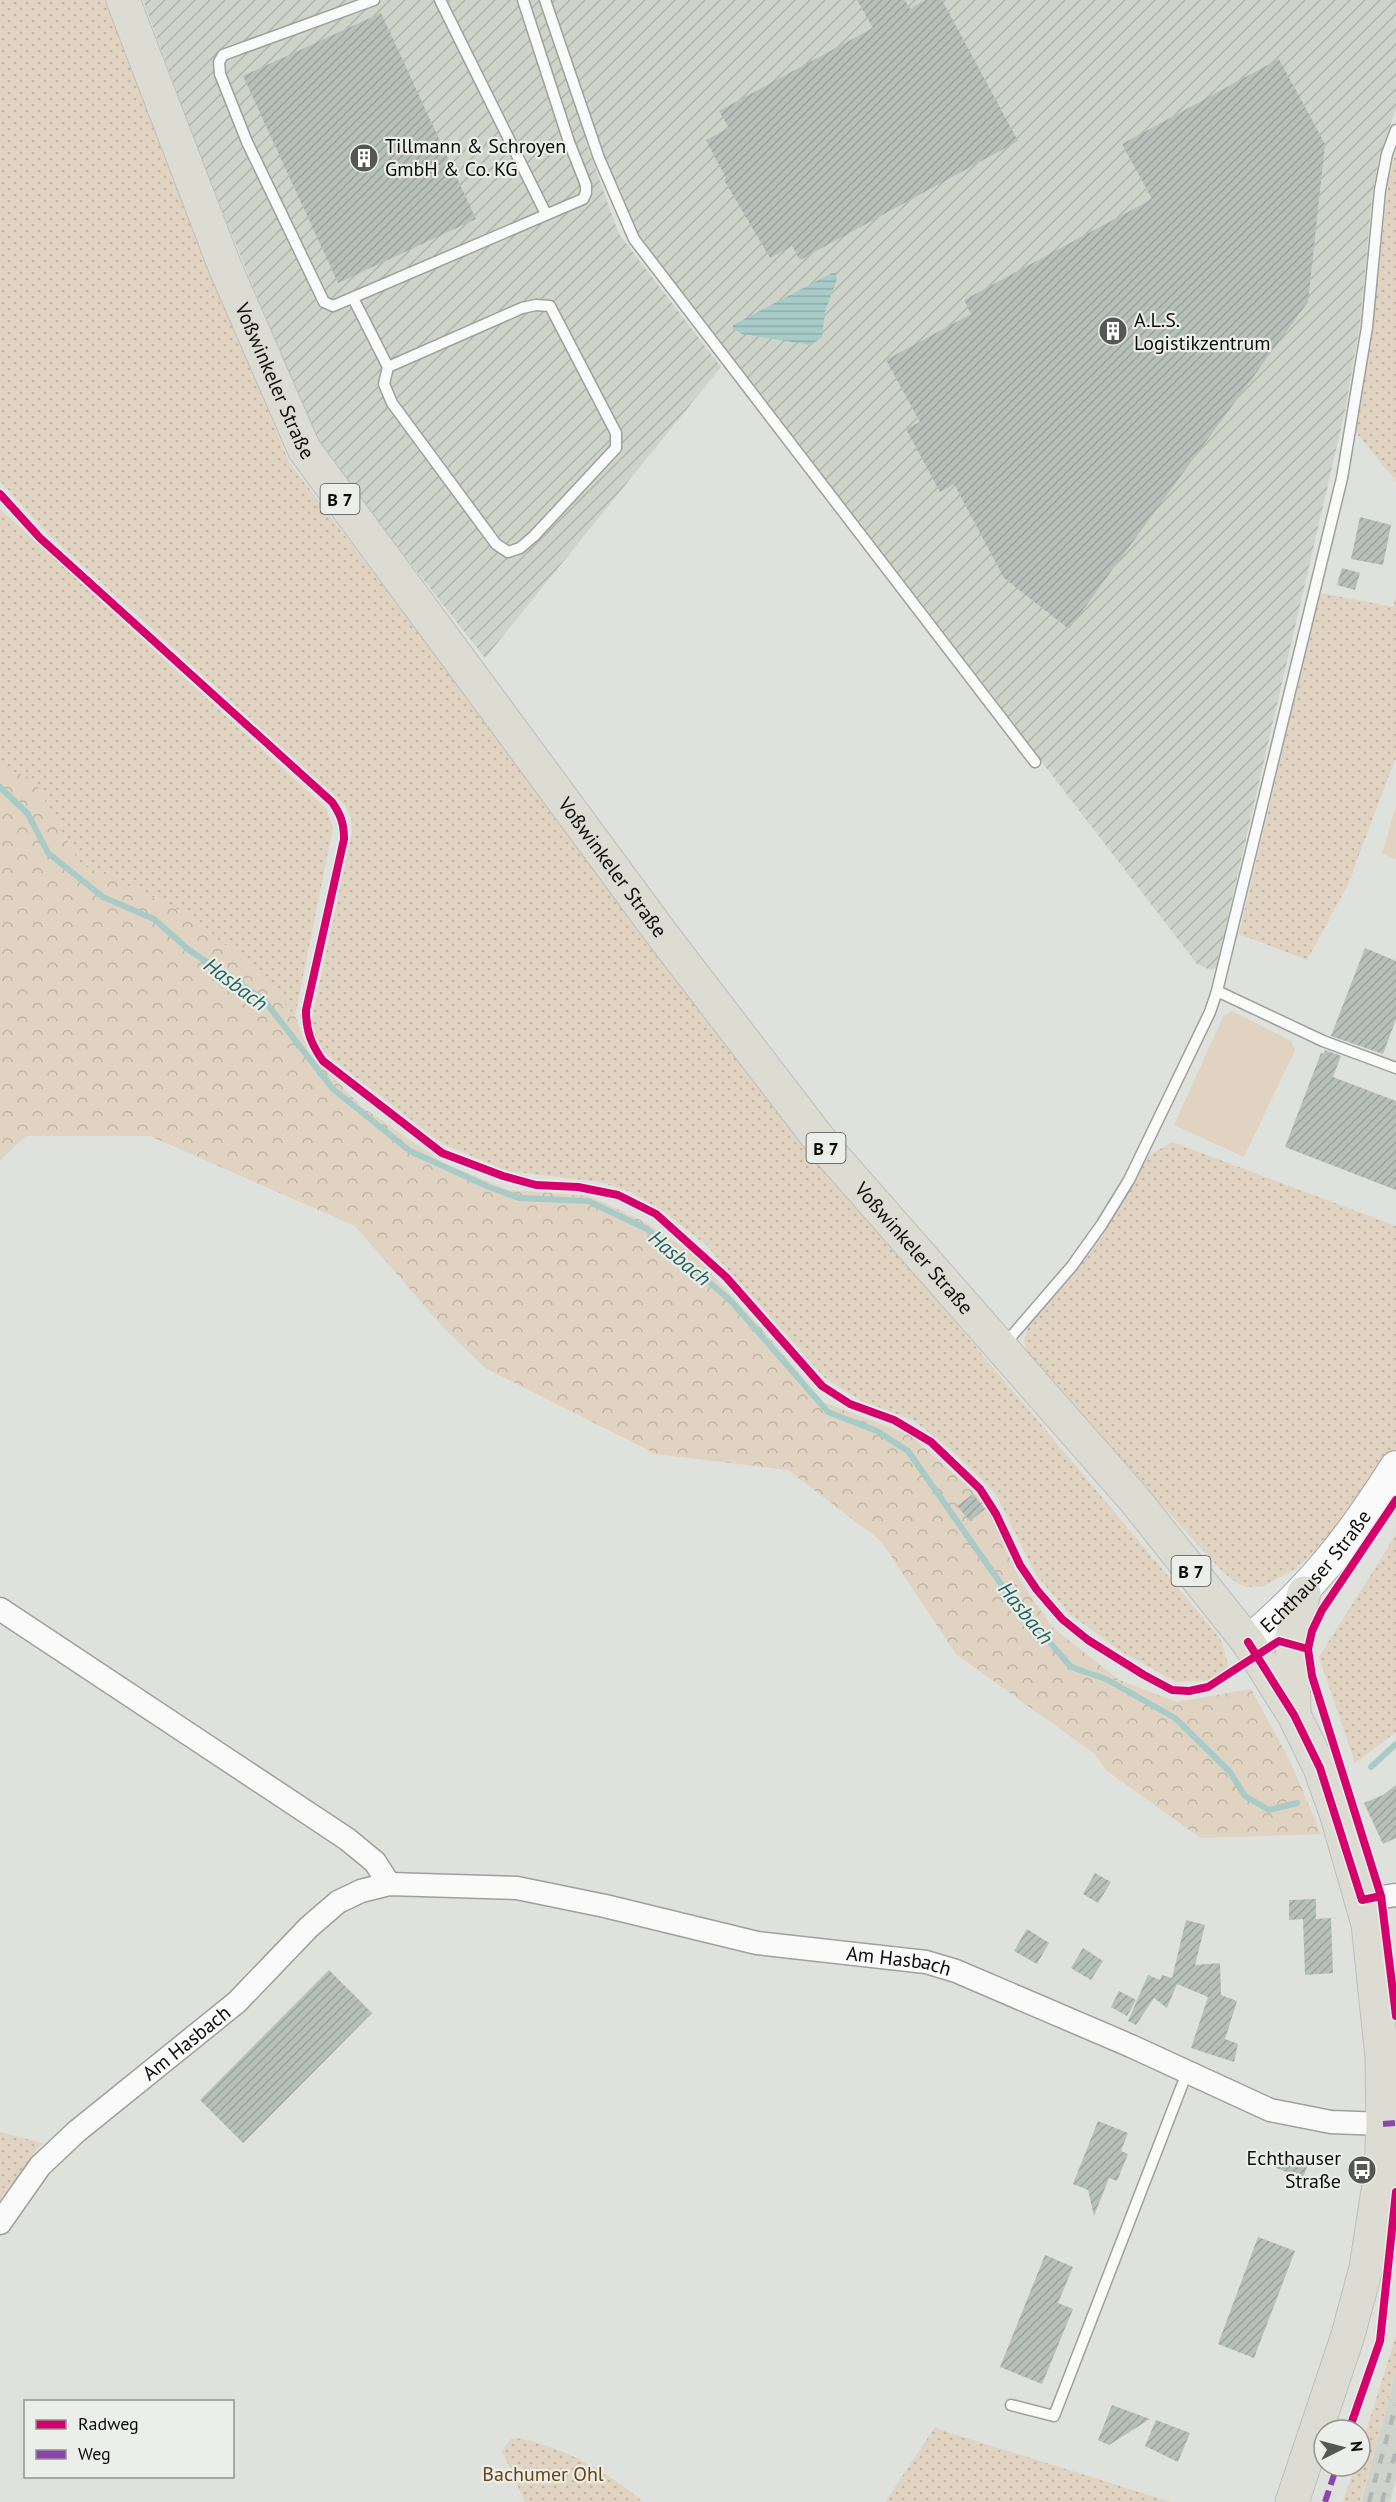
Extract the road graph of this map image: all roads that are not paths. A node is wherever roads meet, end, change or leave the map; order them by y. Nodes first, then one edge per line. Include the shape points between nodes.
1 (123, 0) edge
2 (374, 0) edge
3 (440, 0) edge
4 (523, 0) edge
5 (544, 0) edge
6 (1396, 130) edge
7 (546, 214) junction
8 (353, 298) junction
9 (388, 367) junction
10 (1035, 762) dead end
11 (1217, 991) junction
12 (1396, 1068) edge
13 (1000, 1349) junction
14 (1396, 1467) edge
15 (1304, 1593) junction
16 (0, 1609) edge
17 (1248, 1642) junction
18 (1294, 1715) junction
19 (389, 1884) junction
20 (1396, 1895) edge
21 (1362, 1900) junction
22 (1188, 2070) junction
23 (1383, 2124) junction
24 (0, 2223) edge
25 (1011, 2405) dead end
26 (1292, 2502) edge

1 - 13 main road, Voßwinkeler Straße / B 7 via 225,267 304,449 636,899 826,1148
2 - 8 lane via 223,55 219,62 220,74 247,142 324,302 333,306
3 - 7 lane
4 - 7 lane via 586,185 583,198
5 - 10 lane via 599,159 634,240
6 - 11 lane via 1380,190 1367,327 1342,478
7 - 8 lane
8 - 9 lane
9 - 9 lane via 522,308 550,306 616,433 616,448 534,536 508,552 496,544 392,404 384,384
11 - 12 lane via 1323,1041
11 - 13 lane via 1129,1180 1072,1266
13 - 17 main road, Voßwinkeler Straße / B 7 via 1134,1499
14 - 15 main road, Echthauser Straße via 1340,1551
15 - 17 main road, Echthauser Straße
15 - 18 main road via 1292,1637
16 - 19 street via 347,1839 375,1862
17 - 18 main road, B 7
18 - 21 main road, B 7 via 1320,1768
19 - 22 street, Am Hasbach via 517,1887 757,1943 926,1962
19 - 24 street, Am Hasbach via 338,1902 309,1927 237,2002 76,2132 40,2166
20 - 21 street
21 - 23 main road, B 7 via 1377,1988
22 - 23 street, Am Hasbach via 1270,2110 1331,2122
22 - 25 lane via 1054,2416
23 - 26 main road, B 7 via 1381,2172 1366,2268 1348,2335

